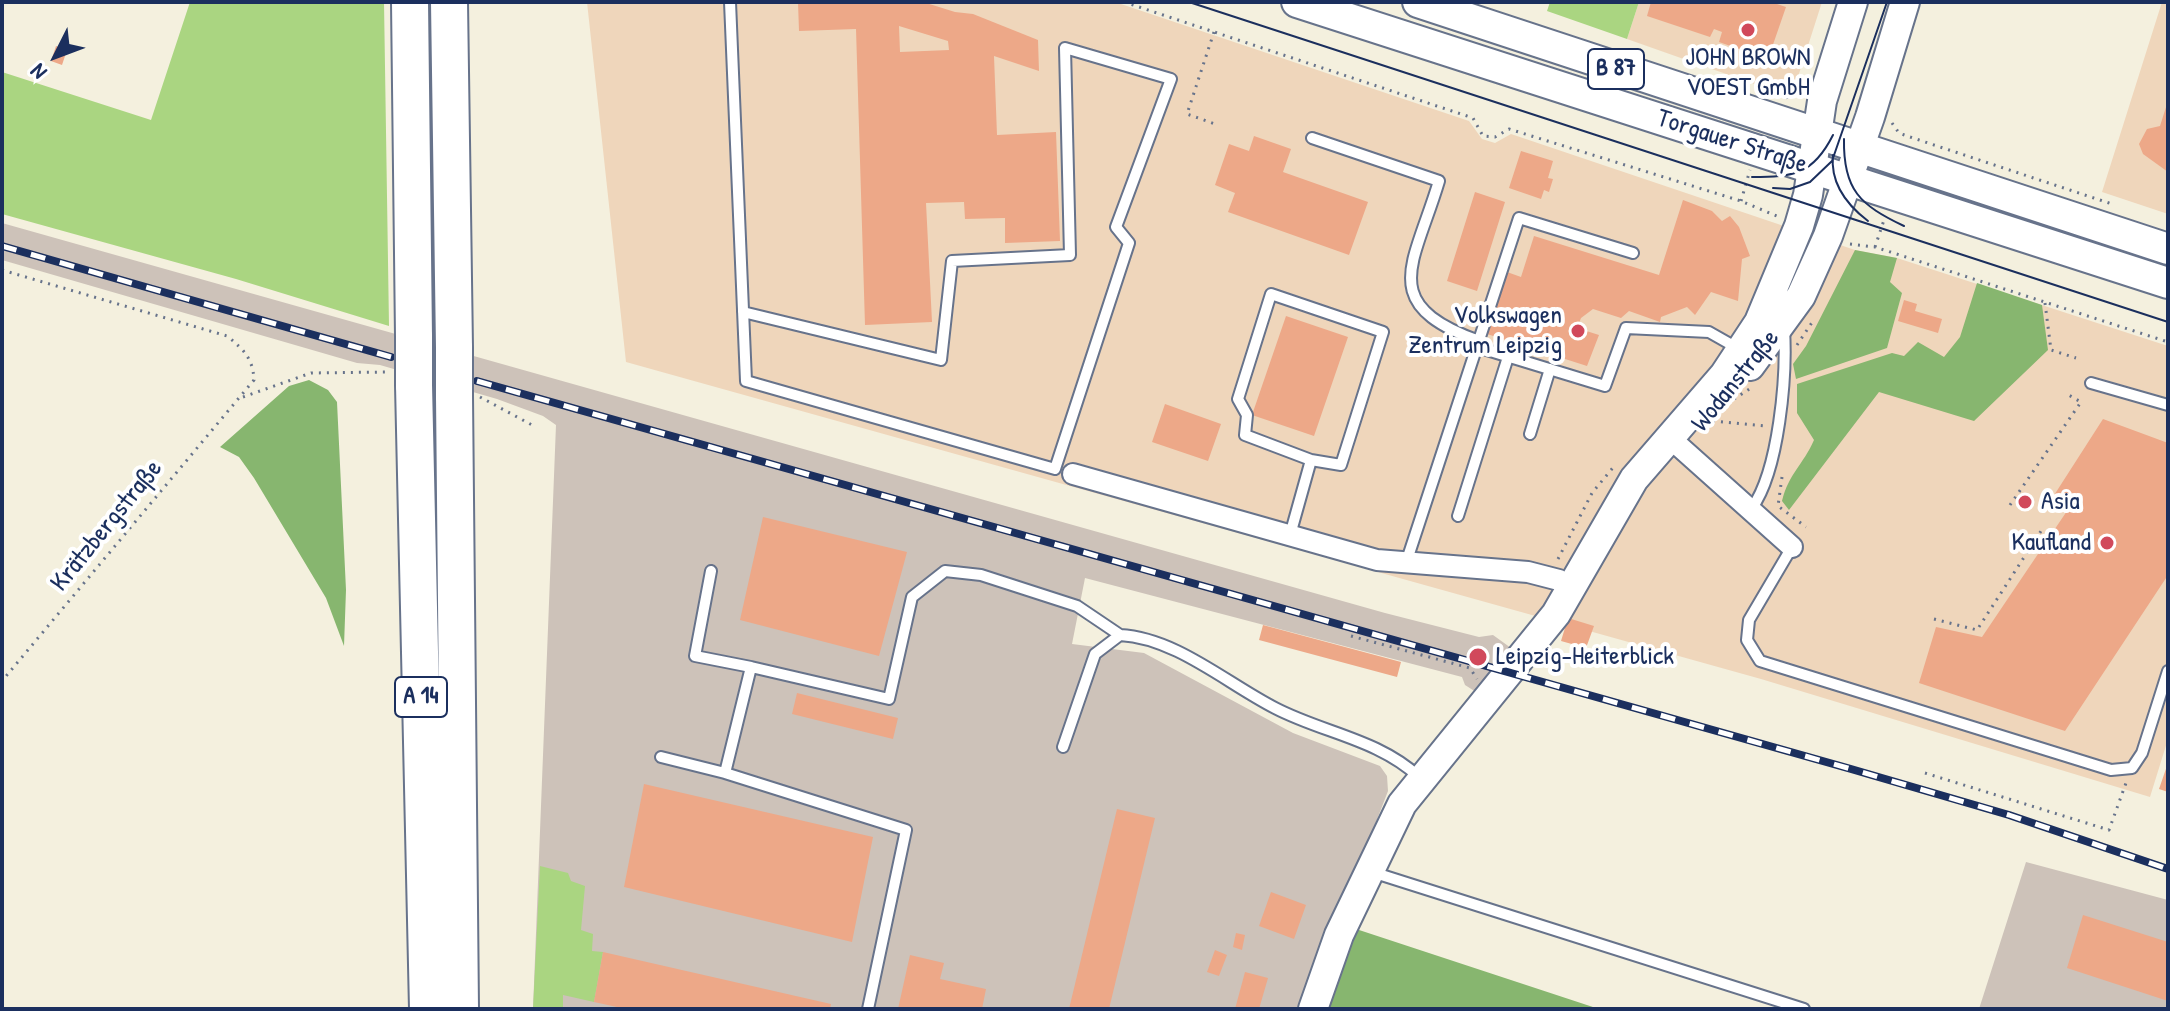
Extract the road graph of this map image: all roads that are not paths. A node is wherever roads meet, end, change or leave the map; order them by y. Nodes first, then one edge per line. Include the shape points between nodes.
1 (410, 2) edge
2 (449, 2) edge
3 (730, 2) edge
4 (1297, 2) edge
5 (1418, 2) edge
6 (1853, 2) edge
7 (1905, 2) edge
8 (1815, 134) junction
9 (1312, 138) dead end
10 (1858, 148) junction
11 (1811, 167) junction
12 (1847, 179) junction
13 (2168, 249) edge
14 (1633, 253) dead end
15 (2168, 283) edge
16 (743, 312) junction
17 (1783, 323) junction
18 (1478, 344) junction
19 (1740, 350) junction
20 (1508, 357) junction
21 (1550, 369) junction
22 (2091, 383) dead end
23 (2168, 405) edge
24 (1530, 434) dead end
25 (1676, 443) junction
26 (1311, 460) junction
27 (1073, 474) dead end
28 (1752, 508) junction
29 (1458, 516) dead end
30 (1290, 535) junction
31 (1792, 547) joint
32 (1406, 563) junction
33 (711, 571) dead end
34 (1572, 589) junction
35 (1120, 635) junction
36 (751, 667) junction
37 (2168, 671) edge
38 (1063, 747) dead end
39 (661, 757) dead end
40 (725, 773) junction
41 (1420, 778) junction
42 (1370, 871) junction
43 (428, 1009) edge
44 (460, 1009) edge
45 (868, 1009) edge
46 (1313, 1009) edge
47 (1804, 1009) edge

1 - 43 highway, A 14, bridge via 414,337 403,379
2 - 44 highway, A 14, bridge via 454,348 465,396
3 - 16 lane
4 - 11 main road, Torgauer Straße / B 87
5 - 8 main road, Torgauer Straße / B 87
6 - 8 street, Wodanstraße
7 - 10 street, Wodanstraße
8 - 10 main road, Torgauer Straße / B 87
8 - 11 street, Wodanstraße
9 - 18 lane via 1439,181 1410,279 1412,298 1430,320
10 - 12 street, Wodanstraße
10 - 13 main road, Torgauer Straße / B 87
11 - 12 main road, Torgauer Straße / B 87
11 - 19 street, Wodanstraße via 1799,226 1759,322
12 - 15 main road, Torgauer Straße / B 87
12 - 17 street, Wodanstraße via 1828,236
14 - 18 lane via 1519,218
16 - 16 lane via 746,381 1055,469 1129,243 1116,227 1171,79 1065,48 1070,255 952,261 941,360
17 - 25 street, Wodanstraße via 1705,419
17 - 28 lane via 1786,358 1770,477
18 - 20 lane
18 - 32 lane
19 - 21 lane via 1709,332 1626,328 1605,386
19 - 25 street, Wodanstraße
20 - 21 lane
20 - 29 lane
21 - 24 lane
22 - 23 lane
25 - 28 street
25 - 34 street, Wodanstraße via 1599,560
26 - 26 lane via 1341,465 1383,332 1271,294 1238,399 1247,415 1245,435
26 - 30 lane
27 - 30 street
28 - 31 street
30 - 32 street
31 - 37 lane via 1749,620 1747,640 1760,661 2111,770 2132,768 2142,753
32 - 34 street via 1516,570
33 - 36 lane via 695,656
34 - 41 street, Wodanstraße via 1520,662
35 - 36 lane via 1077,606 981,575 945,571 912,597 889,699
35 - 38 lane via 1095,654
35 - 41 lane via 1143,636 1177,651 1277,709 1378,747
36 - 40 lane
39 - 40 lane
40 - 45 lane via 906,830
41 - 42 street, Wodanstraße
42 - 46 street, Wodanstraße via 1339,935
42 - 47 lane

